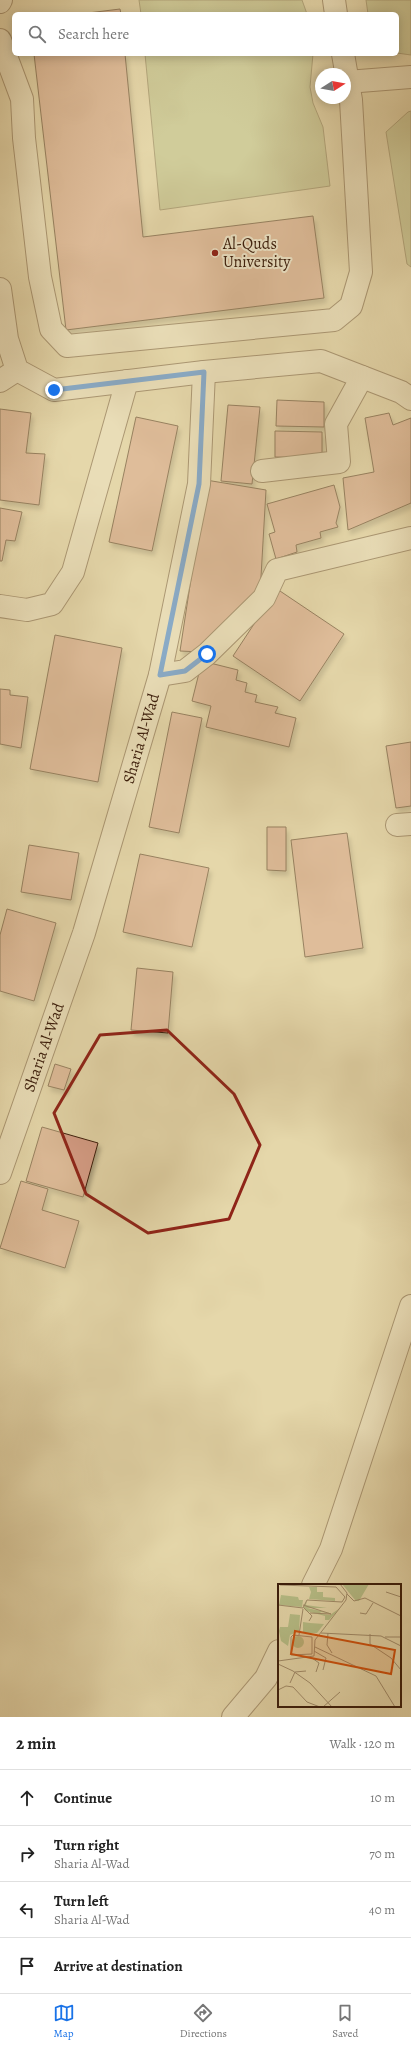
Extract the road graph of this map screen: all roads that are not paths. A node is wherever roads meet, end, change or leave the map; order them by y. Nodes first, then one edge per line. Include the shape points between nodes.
1 (334, 0) edge
2 (336, 12) edge
3 (0, 40) edge
4 (343, 56) edge
5 (345, 68) edge
6 (411, 77) edge
7 (351, 82) edge
8 (351, 100) edge
9 (0, 289) edge
10 (204, 372) junction
11 (8, 376) edge
12 (362, 377) junction
13 (127, 381) junction
14 (411, 399) edge
15 (262, 471) dead end
16 (411, 538) edge
17 (0, 606) edge
18 (160, 675) junction
19 (0, 1173) edge
20 (411, 1306) edge
21 (314, 1584) edge
22 (278, 1653) edge
23 (233, 1717) edge

1 - 2 street
3 - 8 street via 22,99 40,277 51,329 67,346 334,320 351,306 361,272
4 - 5 street
6 - 7 street
9 - 11 street via 7,340
10 - 12 street via 321,361
10 - 13 street
10 - 18 street, Sharia Al-Wad via 199,484
11 - 13 street via 54,390
12 - 14 street via 401,392
12 - 15 street via 336,424 339,462
13 - 17 street via 73,572 52,604 27,610
16 - 18 street via 277,570 264,598 207,654 185,671
18 - 19 street, Sharia Al-Wad via 84,934
20 - 21 street via 331,1549
22 - 23 street via 266,1678

